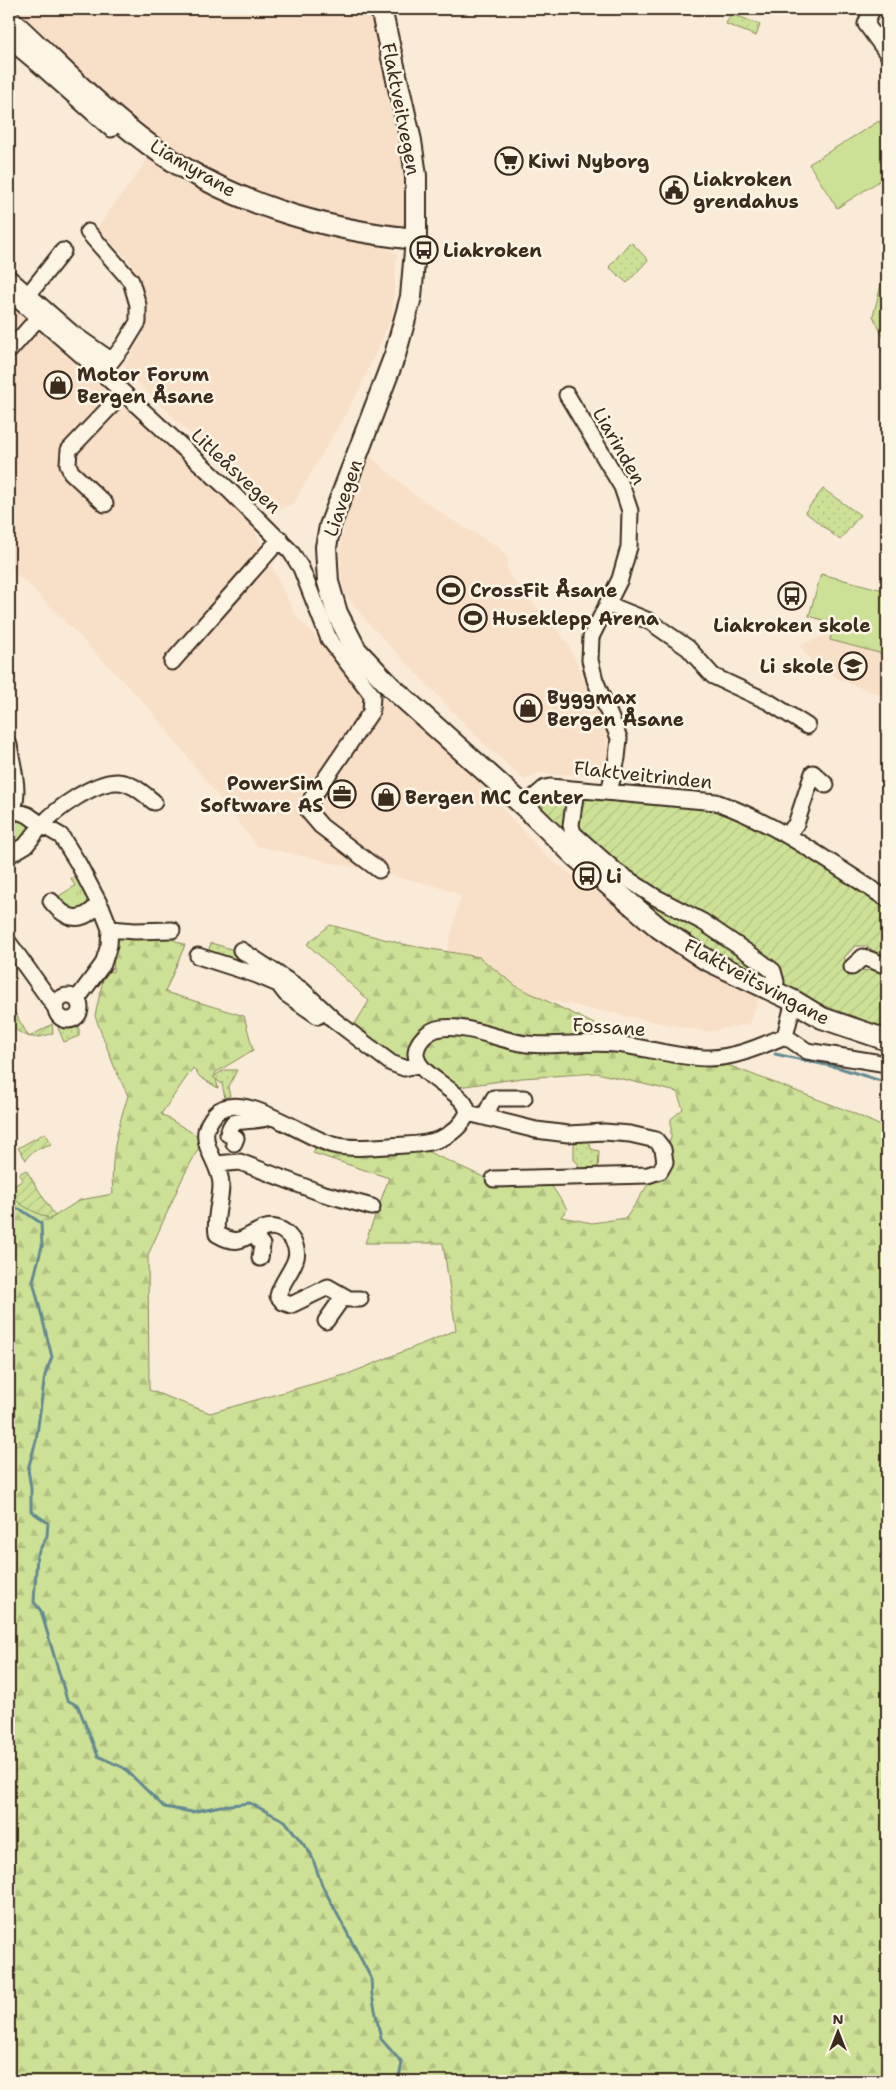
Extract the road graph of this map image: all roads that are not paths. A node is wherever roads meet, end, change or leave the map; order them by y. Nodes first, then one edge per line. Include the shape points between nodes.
1 (381, 9) edge
2 (872, 9) edge
3 (9, 19) edge
4 (9, 40) edge
5 (887, 53) edge
6 (111, 129) dead end
7 (88, 232) dead end
8 (416, 239) junction
9 (63, 250) dead end
10 (9, 278) edge
11 (9, 292) edge
12 (28, 295) junction
13 (38, 318) junction
14 (9, 351) edge
15 (102, 373) junction
16 (120, 391) junction
17 (567, 395) dead end
18 (105, 504) dead end
19 (280, 539) junction
20 (607, 604) junction
21 (172, 662) dead end
22 (807, 726) dead end
23 (9, 745) edge
24 (826, 785) dead end
25 (576, 790) junction
26 (609, 792) junction
27 (154, 802) dead end
28 (524, 806) junction
29 (11, 813) edge
30 (42, 825) junction
31 (787, 835) junction
32 (9, 855) edge
33 (379, 870) dead end
34 (887, 899) edge
35 (51, 901) dead end
36 (99, 903) junction
37 (110, 929) junction
38 (172, 930) dead end
39 (9, 943) edge
40 (241, 950) dead end
41 (198, 956) dead end
42 (887, 966) edge
43 (852, 967) dead end
44 (776, 982) dead end
45 (279, 985) junction
46 (311, 999) junction
47 (794, 1001) junction
48 (321, 1018) dead end
49 (785, 1036) junction
50 (887, 1040) edge
51 (887, 1064) edge
52 (418, 1065) junction
53 (524, 1098) dead end
54 (468, 1113) junction
55 (271, 1117) junction
56 (484, 1117) junction
57 (234, 1143) dead end
58 (216, 1164) junction
59 (494, 1178) dead end
60 (372, 1207) dead end
61 (254, 1234) junction
62 (260, 1258) dead end
63 (343, 1297) junction
64 (360, 1299) dead end
65 (326, 1321) dead end

1 - 8 main road, Flaktveitvegen via 411,141 416,176
2 - 5 street via 866,24
3 - 8 main road, Liamyrane via 150,145 191,171 241,196 310,221 357,232
4 - 6 street
7 - 15 street via 131,281 138,305 138,322
8 - 28 main road, Liavegen via 411,297 402,333 330,526 326,547 328,582 337,613 356,650 391,687
9 - 12 street
10 - 12 street
11 - 13 street, Litleåsvegen
12 - 15 street via 105,356
13 - 14 street
13 - 15 street, Litleåsvegen
15 - 16 street, Litleåsvegen
16 - 18 street via 110,407 69,450 71,472
16 - 19 street, Litleåsvegen
17 - 20 street, Liarinden via 622,487 630,511 629,547 620,579
19 - 21 street, Litleåsvegen
19 - 33 street, Litleåsvegen via 301,568 330,639 372,695 371,712 312,798 309,812 321,826
20 - 22 street via 649,621 688,648 713,676 769,702
20 - 26 street, Liarinden via 591,637 590,660 619,738
23 - 29 street via 15,792
24 - 31 street via 813,773 796,824
25 - 26 street, Flaktveitrinden
25 - 28 street, Flaktveitrinden via 545,788
25 - 44 street, Flaktveitsvingane via 571,825 574,833 617,872 655,897 703,922 760,961 773,972
26 - 31 street, Flaktveitrinden via 716,802
27 - 30 street via 135,788 117,782 88,791 52,814
28 - 47 main road, Flaktveitsvingane via 576,857 659,928 705,959
29 - 30 street via 28,815
30 - 32 street via 26,845
30 - 36 street via 61,836
31 - 34 street, Flaktveitrinden
35 - 36 street via 60,912 72,917 90,913
36 - 37 street
37 - 38 street
37 - 39 street via 103,964 77,999 80,1010 72,1019 61,1018
40 - 46 street
41 - 45 street
42 - 43 street via 863,957
45 - 46 street
45 - 48 street via 286,994
46 - 52 street via 391,1063 404,1068
47 - 49 street
47 - 50 main road, Flaktveitsvingane via 822,1018
49 - 51 street via 807,1051
49 - 52 street, Fossane via 732,1056 709,1058 586,1042 527,1044 455,1028 440,1028 423,1037 418,1044
52 - 54 street via 465,1103
53 - 56 street via 494,1098
54 - 55 street via 462,1126 444,1138 426,1144 353,1148 332,1144
54 - 56 street
55 - 57 street via 232,1124 228,1134 236,1138
55 - 58 street via 241,1106 220,1109 206,1130 207,1143
56 - 59 street via 536,1130 597,1139 630,1134 656,1140 664,1149 665,1162 660,1171 648,1175
58 - 60 street via 240,1162 321,1193
58 - 61 street via 221,1185 215,1222 217,1234 237,1240
61 - 62 street via 262,1245
61 - 63 street via 267,1227 277,1228 291,1238 296,1247 296,1258 280,1286 278,1296 282,1302 291,1305 328,1287
63 - 64 street
63 - 65 street

